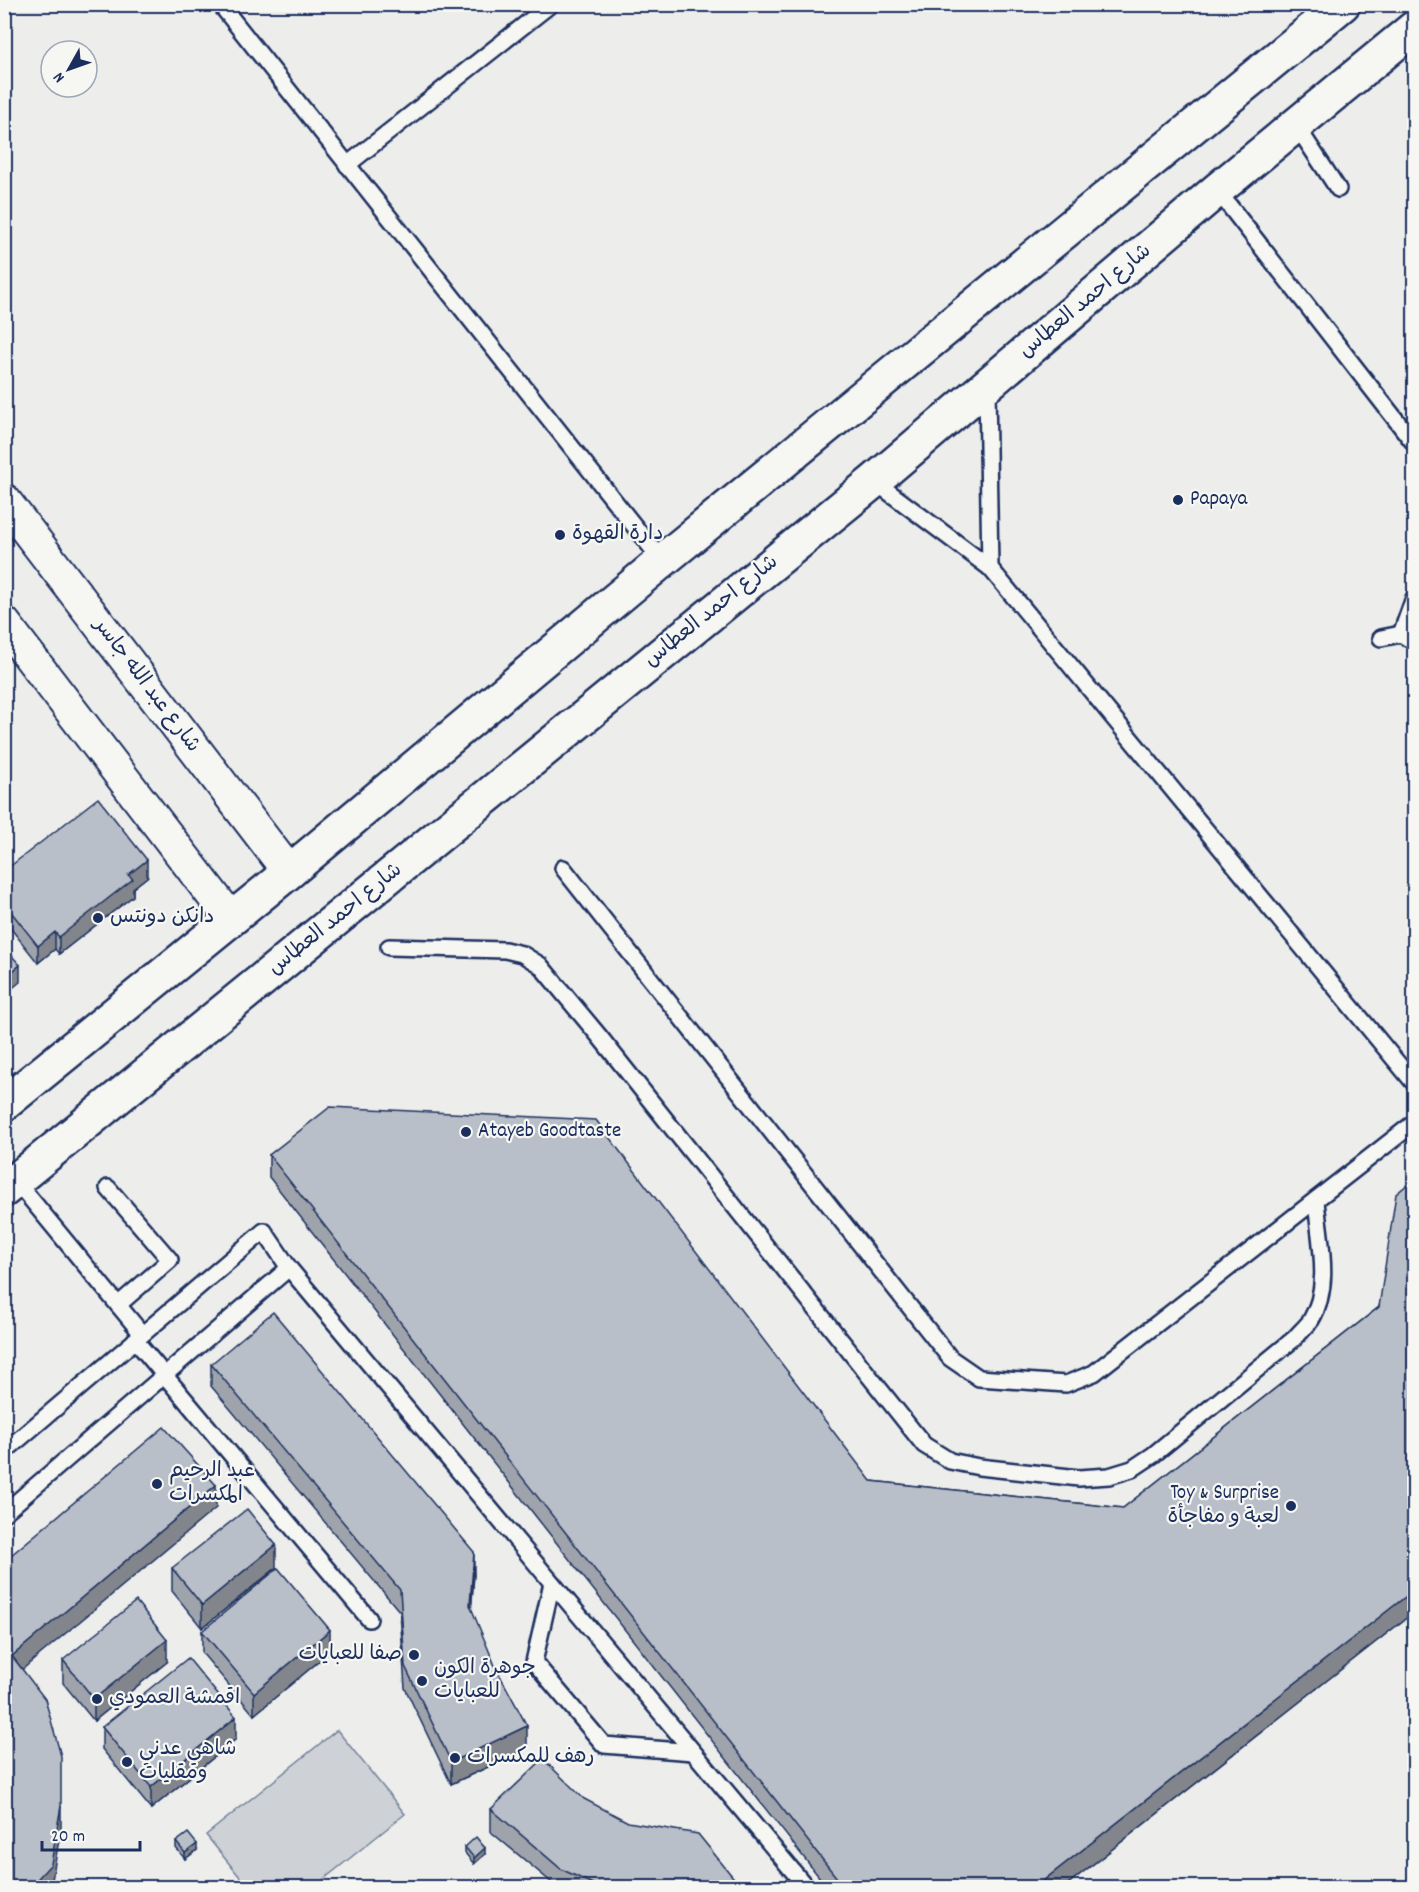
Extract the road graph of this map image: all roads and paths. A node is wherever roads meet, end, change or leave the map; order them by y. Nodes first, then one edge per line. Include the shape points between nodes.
1 (220, 4) edge
2 (551, 4) edge
3 (1343, 4) edge
4 (1414, 28) edge
5 (1296, 125) junction
6 (348, 165) junction
7 (1338, 189) dead end
8 (1217, 190) junction
9 (987, 387) junction
10 (1414, 443) edge
11 (874, 481) junction
12 (4, 500) edge
13 (662, 561) junction
14 (990, 568) junction
15 (1414, 598) edge
16 (4, 623) edge
17 (1381, 638) dead end
18 (1408, 638) edge
19 (563, 868) dead end
20 (289, 872) junction
21 (231, 919) junction
22 (389, 947) dead end
23 (1414, 1083) edge
24 (4, 1104) edge
25 (1414, 1123) edge
26 (10, 1186) edge
27 (108, 1188) dead end
28 (1316, 1200) junction
29 (289, 1268) junction
30 (118, 1305) junction
31 (139, 1337) junction
32 (165, 1375) junction
33 (4, 1452) edge
34 (4, 1513) edge
35 (552, 1583) junction
36 (369, 1619) dead end
37 (693, 1752) junction
38 (807, 1887) edge

1 - 6 lane
2 - 6 lane
3 - 13 street
4 - 5 street, شارع احمد العطاس
5 - 7 lane
5 - 8 street, شارع احمد العطاس
6 - 13 lane
8 - 9 street, شارع احمد العطاس
8 - 10 lane
9 - 11 street, شارع احمد العطاس
9 - 14 lane
11 - 14 lane
11 - 26 street, شارع احمد العطاس
12 - 20 street, شارع عبد الله جاسر
13 - 20 street
14 - 23 lane
15 - 18 lane
16 - 21 street
17 - 18 lane
19 - 28 lane via 950,1358 979,1378 1066,1384 1094,1373
20 - 21 street
21 - 24 street
22 - 28 lane via 506,950 540,965 924,1445 950,1461 1079,1478 1109,1476 1132,1469 1153,1455 1295,1338 1310,1320 1321,1296 1323,1269
25 - 28 lane
26 - 30 lane
27 - 30 lane via 170,1260
29 - 31 lane via 264,1231
29 - 32 lane
29 - 35 lane
30 - 31 lane
31 - 32 lane
31 - 33 lane
32 - 34 lane
32 - 36 lane
35 - 37 lane
35 - 37 lane via 534,1662 541,1671 604,1745
37 - 38 lane

